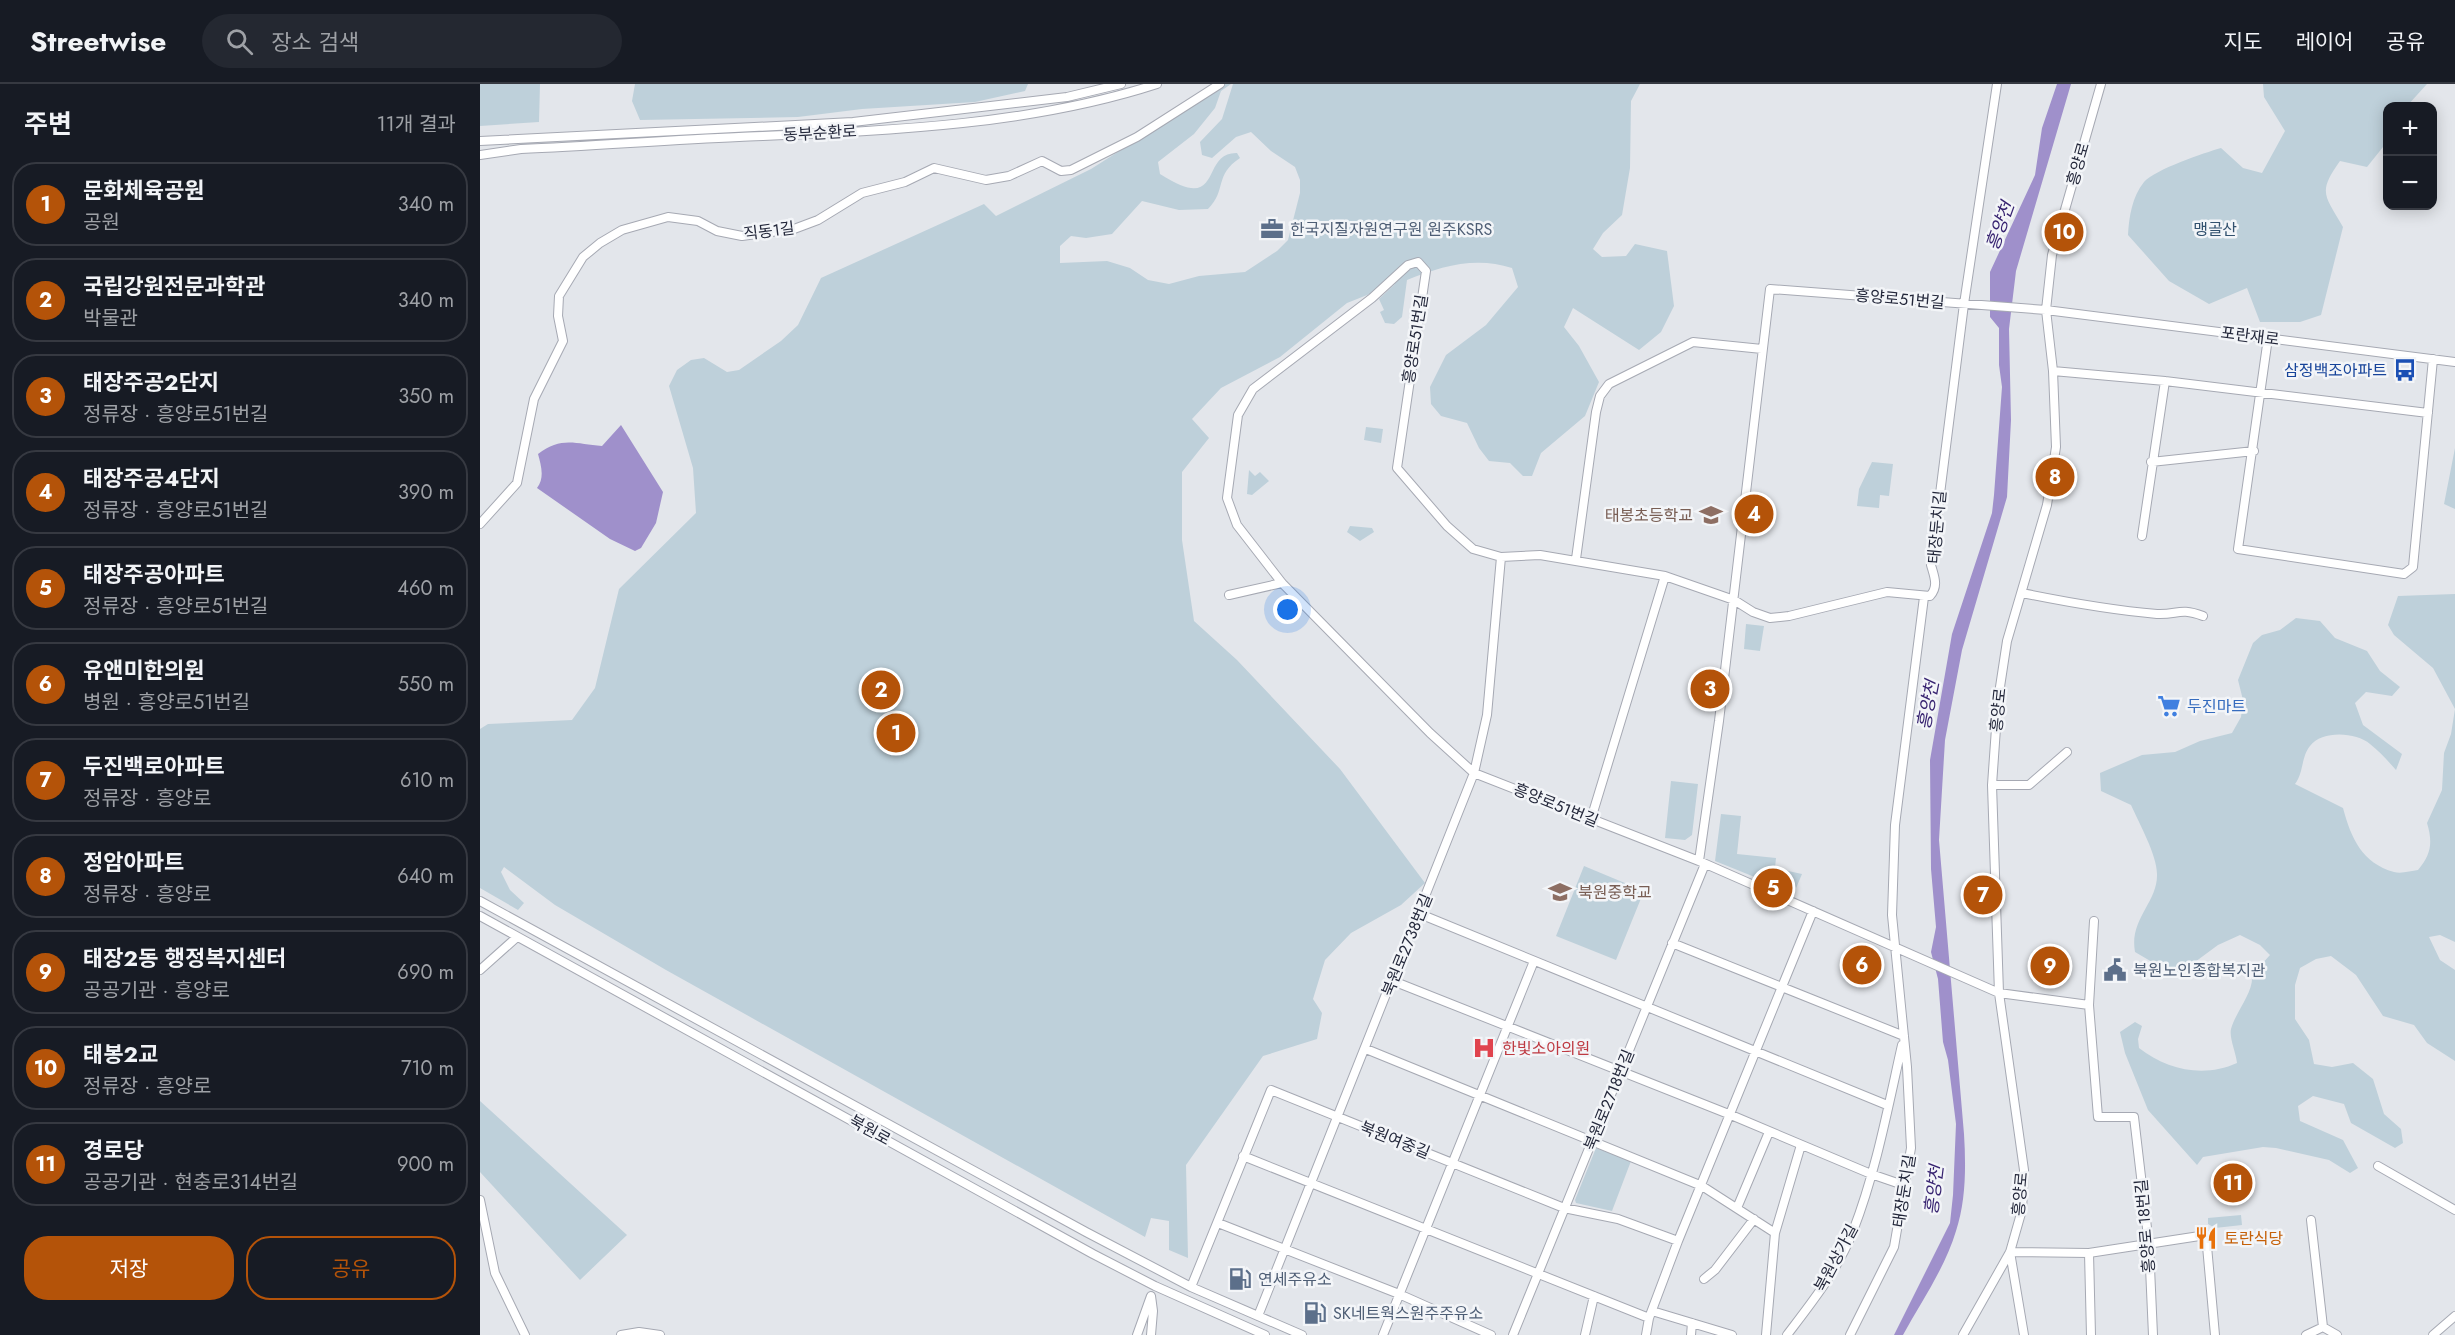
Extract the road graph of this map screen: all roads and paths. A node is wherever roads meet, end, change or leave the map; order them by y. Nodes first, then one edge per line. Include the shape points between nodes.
1 (1121, 84) edge
2 (1157, 84) edge
3 (1220, 84) edge
4 (1997, 84) edge
5 (2101, 84) edge
6 (480, 141) edge
7 (480, 155) edge
8 (1964, 304) junction
9 (2046, 310) junction
10 (2268, 338) junction
11 (1762, 349) junction
12 (2433, 359) junction
13 (2455, 362) edge
14 (2053, 371) junction
15 (2165, 381) junction
16 (2260, 392) junction
17 (2428, 413) junction
18 (2253, 451) junction
19 (2151, 462) junction
20 (480, 524) edge
21 (2142, 536) dead end
22 (1502, 556) junction
23 (1576, 559) junction
24 (1665, 576) junction
25 (1282, 583) junction
26 (2022, 592) junction
27 (1229, 595) dead end
28 (1924, 597) junction
29 (1734, 600) junction
30 (2203, 616) dead end
31 (2067, 752) dead end
32 (1474, 772) junction
33 (1992, 785) junction
34 (1591, 819) junction
35 (1702, 863) junction
36 (480, 901) edge
37 (1813, 911) junction
38 (1420, 914) junction
39 (480, 916) edge
40 (2094, 921) dead end
41 (517, 937) junction
42 (1672, 944) junction
43 (1900, 949) junction
44 (1534, 961) junction
45 (480, 970) edge
46 (1393, 981) junction
47 (1782, 986) junction
48 (1999, 993) junction
49 (2090, 1005) junction
50 (1646, 1006) junction
51 (1507, 1029) junction
52 (1904, 1036) junction
53 (1366, 1049) junction
54 (1757, 1052) junction
55 (1620, 1073) junction
56 (1480, 1095) junction
57 (1887, 1105) junction
58 (1731, 1115) junction
59 (1337, 1117) junction
60 (1769, 1132) junction
61 (1593, 1142) junction
62 (1801, 1145) junction
63 (1243, 1156) junction
64 (1452, 1162) junction
65 (2378, 1166) dead end
66 (1871, 1174) junction
67 (1311, 1182) junction
68 (1702, 1186) junction
69 (1906, 1186) junction
70 (480, 1200) edge
71 (1564, 1208) junction
72 (1737, 1208) junction
73 (2455, 1210) edge
74 (1754, 1219) junction
75 (2311, 1220) dead end
76 (1218, 1223) junction
77 (1425, 1228) junction
78 (1775, 1233) junction
79 (1678, 1241) junction
80 (2149, 1245) junction
81 (1285, 1248) junction
82 (2010, 1252) junction
83 (2089, 1253) junction
84 (1160, 1271) junction
85 (1539, 1275) junction
86 (1704, 1279) dead end
87 (1155, 1286) junction
88 (1191, 1287) junction
89 (1398, 1294) junction
90 (1151, 1296) junction
91 (1594, 1296) junction
92 (1650, 1315) junction
93 (1258, 1316) junction
94 (2455, 1316) edge
95 (1692, 1323) junction
96 (2322, 1327) junction
97 (525, 1335) edge
98 (621, 1335) edge
99 (660, 1335) edge
100 (1137, 1335) edge
101 (1151, 1335) edge
102 (1265, 1335) edge
103 (1302, 1335) edge
104 (1383, 1335) edge
105 (1491, 1335) edge
106 (1513, 1335) edge
107 (1585, 1335) edge
108 (1646, 1335) edge
109 (1691, 1335) edge
110 (1732, 1335) edge
111 (1766, 1335) edge
112 (1787, 1335) edge
113 (1851, 1335) edge
114 (1963, 1335) edge
115 (2024, 1335) edge
116 (2091, 1335) edge
117 (2153, 1335) edge
118 (2215, 1335) edge
119 (2306, 1335) edge
120 (2337, 1335) edge
121 (2433, 1335) edge

1 - 6 street, 동부순환로 via 1067,97 853,122
2 - 7 street, 동부순환로 via 1076,107 978,120 845,132 521,149
3 - 20 street, 직동1길 via 1137,137 1071,170 1061,171 1042,161 1009,176 986,180 934,168 905,182 862,193 819,220 794,229 742,236 717,231 698,221 668,217 622,230 600,243 583,257 560,296 558,316 563,341 534,399 517,483
4 - 8 street, 태장둔치길
5 - 9 street, 흥양로 via 2052,255
8 - 9 street
8 - 11 street, 흥양로51번길 via 1772,288 1768,292
8 - 28 street, 태장둔치길 via 1931,565 1935,591
9 - 10 street, 포란재로
9 - 14 street, 흥양로
10 - 12 street, 포란재로
10 - 16 street
11 - 23 street via 1693,342 1609,384 1600,396 1596,412
11 - 29 street, 흥양로51번길
12 - 13 street, 포란재로
12 - 17 street
14 - 15 street
14 - 26 street, 흥양로 via 2055,458 2047,505
15 - 16 street
15 - 19 street
16 - 17 street
16 - 18 street
17 - 18 street via 2413,567 2404,574 2238,549
18 - 19 street
19 - 21 street
22 - 23 street, 흥양로51번길
22 - 25 street, 흥양로51번길 via 1473,549 1447,526 1397,468 1426,271 1418,262 1408,265 1372,298 1253,389 1238,416 1227,498 1237,525
22 - 32 street, 북원로2738번길 via 1487,715
23 - 24 street, 흥양로51번길
24 - 29 street, 흥양로51번길
24 - 34 street
25 - 27 street
25 - 32 street, 흥양로51번길 via 1430,733
26 - 30 street via 2073,603 2160,614 2186,610
26 - 33 street, 흥양로 via 2007,641
28 - 29 street via 1887,592 1770,618
28 - 43 street, 태장둔치길 via 1895,825 1892,915
29 - 35 street
31 - 33 street via 2030,785
32 - 34 street, 흥양로51번길
32 - 38 street, 북원로2738번길
33 - 48 street, 흥양로
34 - 35 street, 흥양로51번길
35 - 37 street, 흥양로51번길
35 - 42 street, 북원로2718번길
36 - 84 street, 북원로
37 - 43 street, 흥양로51번길
37 - 47 street
38 - 44 street
38 - 46 street, 북원로2738번길
39 - 41 street, 북원로
40 - 49 street
41 - 45 street
41 - 87 street, 북원로
42 - 47 street
42 - 50 street, 북원로2718번길
43 - 48 street, 흥양로51번길
43 - 52 street, 태장둔치길
44 - 50 street
44 - 51 street, 북원여중길
46 - 51 street
46 - 53 street, 북원로2738번길
47 - 52 street
47 - 54 street
48 - 49 street
48 - 82 street, 흥양로 via 2024,1170 2022,1210
49 - 80 street, 흥양로 18번길 via 2098,1117 2134,1117
50 - 54 street
50 - 55 street, 북원로2718번길
51 - 55 street
51 - 56 street, 북원여중길
52 - 57 street, 북원상가길
52 - 69 street, 태장둔치길 via 1911,1148
53 - 56 street
53 - 59 street, 북원로2738번길
54 - 57 street
54 - 58 street
55 - 58 street
55 - 61 street, 북원로2718번길
56 - 61 street
56 - 64 street, 북원여중길
57 - 66 street, 북원상가길
58 - 60 street
58 - 68 street
59 - 63 street via 1271,1090
59 - 64 street, 북원여중길
59 - 67 street, 북원로2738번길
60 - 62 street
60 - 72 street
61 - 68 street
61 - 71 street, 북원로2718번길
62 - 66 street
62 - 78 street
63 - 67 street
63 - 76 street
64 - 71 street, 북원여중길
64 - 77 street, 북원여중길
65 - 73 street
66 - 69 street
66 - 112 street, 북원상가길 via 1853,1232 1832,1273
67 - 77 street
67 - 81 street, 북원로2738번길
68 - 72 street
68 - 79 street
69 - 113 street, 태장둔치길 via 1894,1247
70 - 97 street via 495,1273
71 - 79 street, 북원여중길 via 1618,1219
71 - 85 street, 북원로2718번길
72 - 74 street
74 - 78 street
74 - 86 street
75 - 96 street
76 - 81 street
76 - 88 street
77 - 85 street
77 - 89 street, 북원여중길
78 - 111 street
79 - 92 street
80 - 83 street
80 - 117 street, 흥양로 18번길
80 - 118 street via 2206,1235
81 - 89 street
81 - 93 street, 북원로2738번길
82 - 83 street
82 - 114 street, 흥양로
82 - 115 street
83 - 116 street
84 - 87 street
84 - 88 street, 북원로
85 - 91 street
85 - 106 street, 북원로2718번길
87 - 90 street
87 - 102 street, 북원로
88 - 93 street, 북원로
89 - 104 street, 북원여중길
89 - 105 street
90 - 100 street
90 - 101 street
91 - 92 street
91 - 107 street
92 - 95 street
92 - 108 street
93 - 103 street, 북원로
94 - 121 street
95 - 109 street
95 - 110 street
96 - 119 street
96 - 120 street
98 - 99 street

